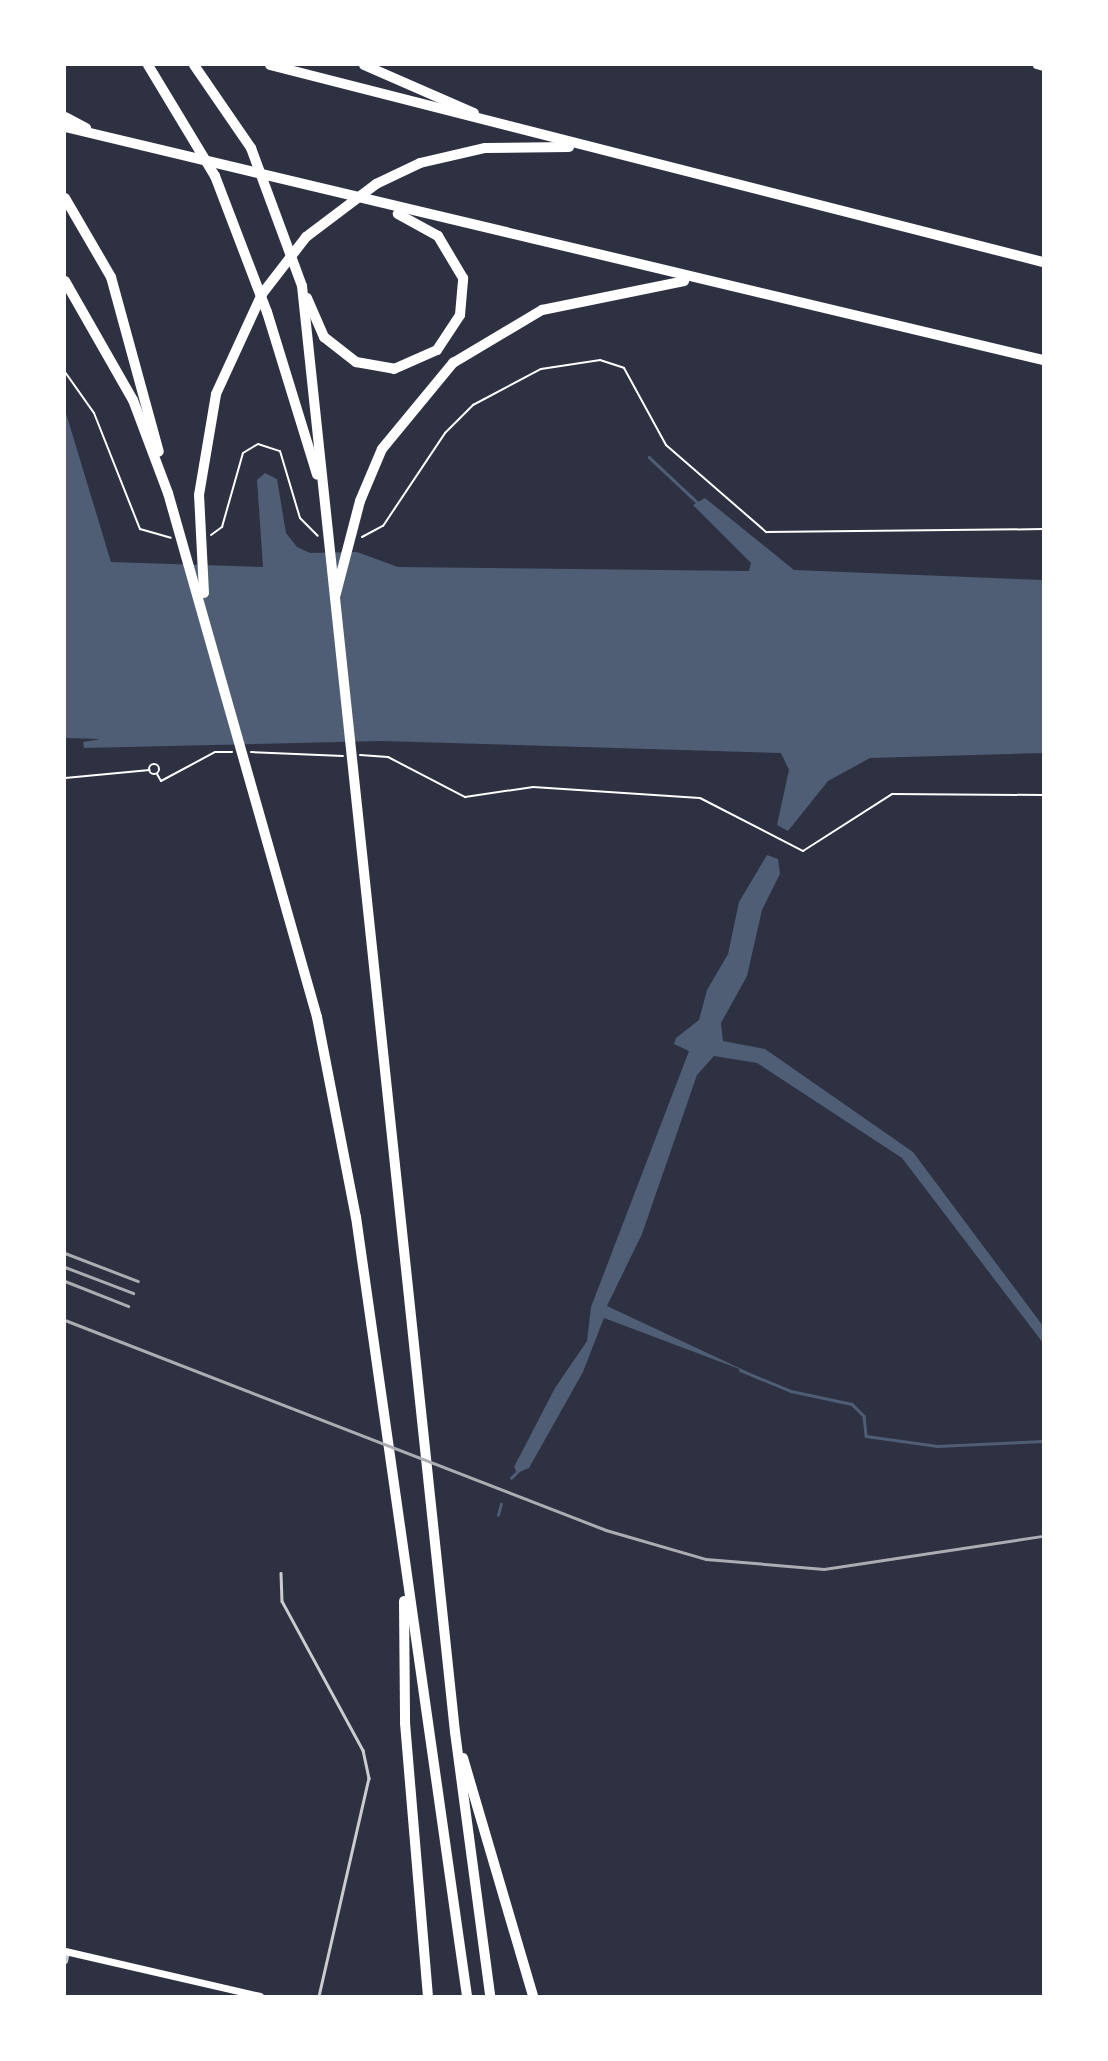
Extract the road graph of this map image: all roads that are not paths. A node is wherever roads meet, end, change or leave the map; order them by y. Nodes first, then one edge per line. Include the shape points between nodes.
1 (148, 65) edge
2 (194, 65) edge
3 (270, 65) edge
4 (364, 65) edge
5 (1036, 65) edge
6 (1043, 67) edge
7 (65, 117) edge
8 (503, 126) junction
9 (65, 127) edge
10 (101, 136) junction
11 (587, 147) junction
12 (65, 198) edge
13 (385, 207) junction
14 (1043, 262) edge
15 (690, 279) junction
16 (65, 281) edge
17 (302, 286) junction
18 (1043, 360) edge
19 (322, 488) junction
20 (168, 493) junction
21 (333, 604) junction
22 (206, 608) junction
23 (403, 1558) junction
24 (281, 1573) dead end
25 (455, 1732) junction
26 (66, 1951) edge
27 (65, 1962) edge
28 (246, 1995) edge
29 (260, 1996) edge
30 (319, 1996) edge
31 (429, 1996) edge
32 (467, 1996) edge
33 (490, 1996) edge
34 (533, 1996) edge

1 - 19 highway via 215,176 273,334
2 - 17 highway via 251,148
3 - 8 highway
4 - 8 highway
5 - 6 main road
7 - 10 highway
8 - 11 highway
9 - 10 highway
10 - 13 highway
11 - 14 highway
11 - 22 highway via 485,148 420,163 376,184 306,237 262,294 227,362 202,459 198,527
12 - 20 highway via 97,246 116,290
13 - 15 highway
13 - 17 highway via 438,236 460,266 463,303 446,342 416,363 379,368 344,355 324,337
15 - 18 highway
15 - 21 highway via 565,303 473,347 430,384 391,434 354,523
16 - 20 highway via 133,400
17 - 19 highway
19 - 21 highway
20 - 22 highway
21 - 25 highway
22 - 23 highway via 337,1107
23 - 31 highway via 405,1723
23 - 32 highway
24 - 30 lane via 282,1601 362,1750 369,1778
25 - 33 highway
25 - 34 highway
26 - 27 street
26 - 28 main road
28 - 29 main road

